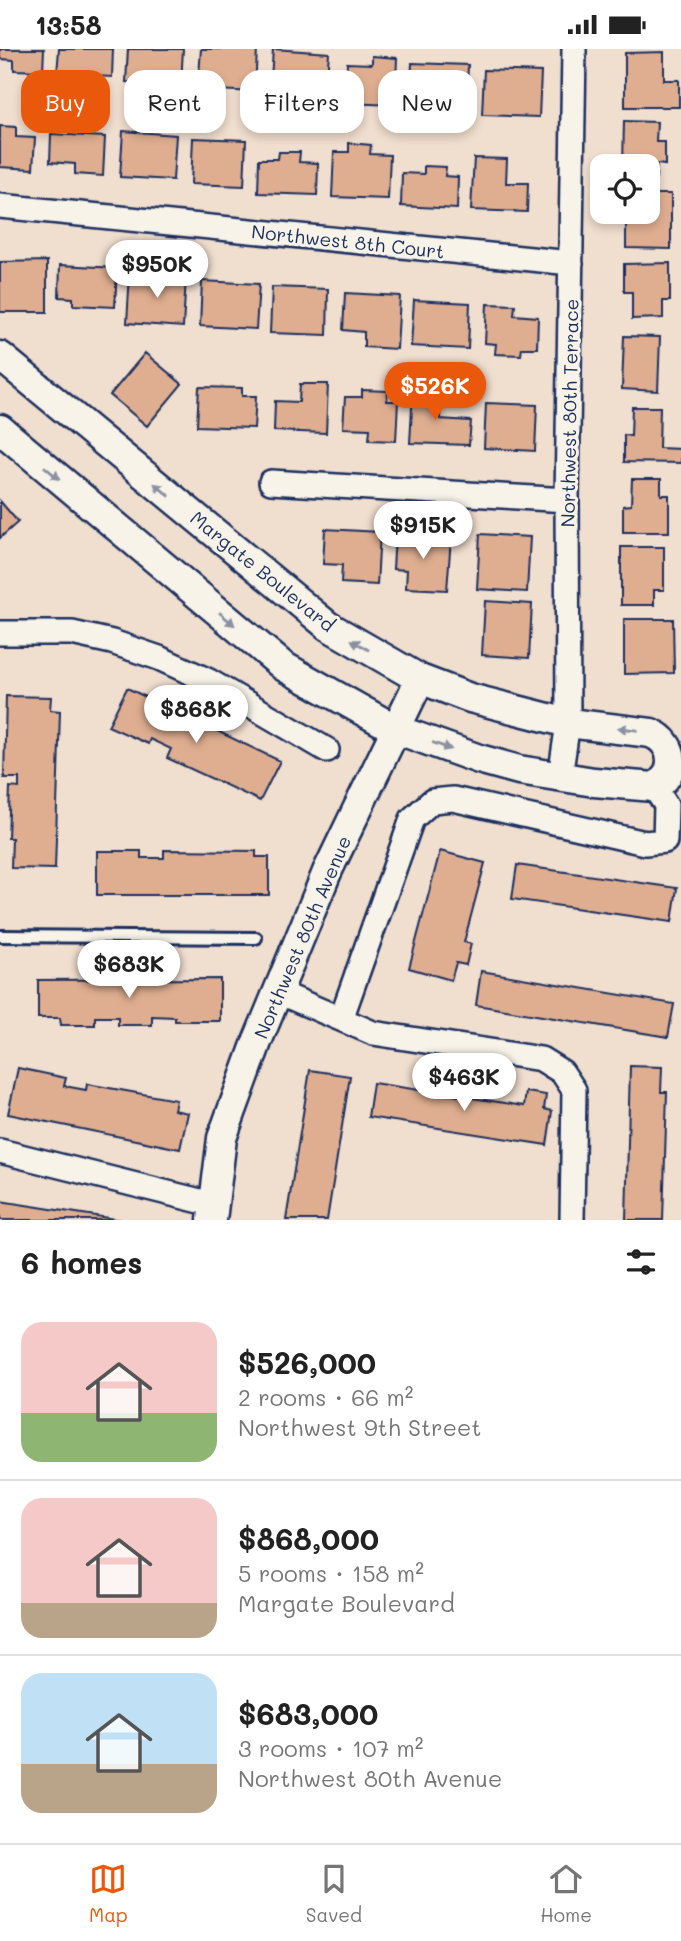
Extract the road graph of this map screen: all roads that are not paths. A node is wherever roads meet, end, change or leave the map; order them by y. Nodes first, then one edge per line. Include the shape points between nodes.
1 (574, 49) edge
2 (0, 206) edge
3 (570, 263) junction
4 (0, 356) edge
5 (0, 429) edge
6 (271, 482) dead end
7 (567, 500) junction
8 (0, 633) edge
9 (419, 679) junction
10 (568, 723) junction
11 (395, 729) junction
12 (327, 750) dead end
13 (560, 777) junction
14 (654, 787) junction
15 (0, 936) edge
16 (256, 938) dead end
17 (278, 992) junction
18 (341, 1019) junction
19 (0, 1151) edge
20 (212, 1212) edge
21 (572, 1220) edge

1 - 3 street, Northwest 80th Terrace
2 - 3 street, Northwest 8th Court
3 - 7 street, Northwest 80th Terrace
9 -> 4 street, Margate Boulevard via 328,627
5 -> 11 street via 284,666
6 - 7 street
7 - 10 street, Northwest 80th Terrace
8 - 12 street via 72,633 159,658 209,681
9 - 10 street, Margate Boulevard via 494,705
9 - 11 street, Northwest 80th Avenue
10 - 13 street, Northwest 80th Terrace
14 -> 10 street, Margate Boulevard via 665,779 670,767 670,753 661,737
11 -> 13 street via 479,759
11 - 17 street, Northwest 80th Avenue via 327,872
13 - 14 street
14 - 18 street via 666,805 665,841 645,843 453,799 432,801 412,819
15 - 16 lane
17 - 18 street
17 - 20 street, Northwest 80th Avenue via 222,1138
18 - 21 street via 373,1033 541,1059 562,1072 574,1090
19 - 20 street, Northwest 80th Avenue

